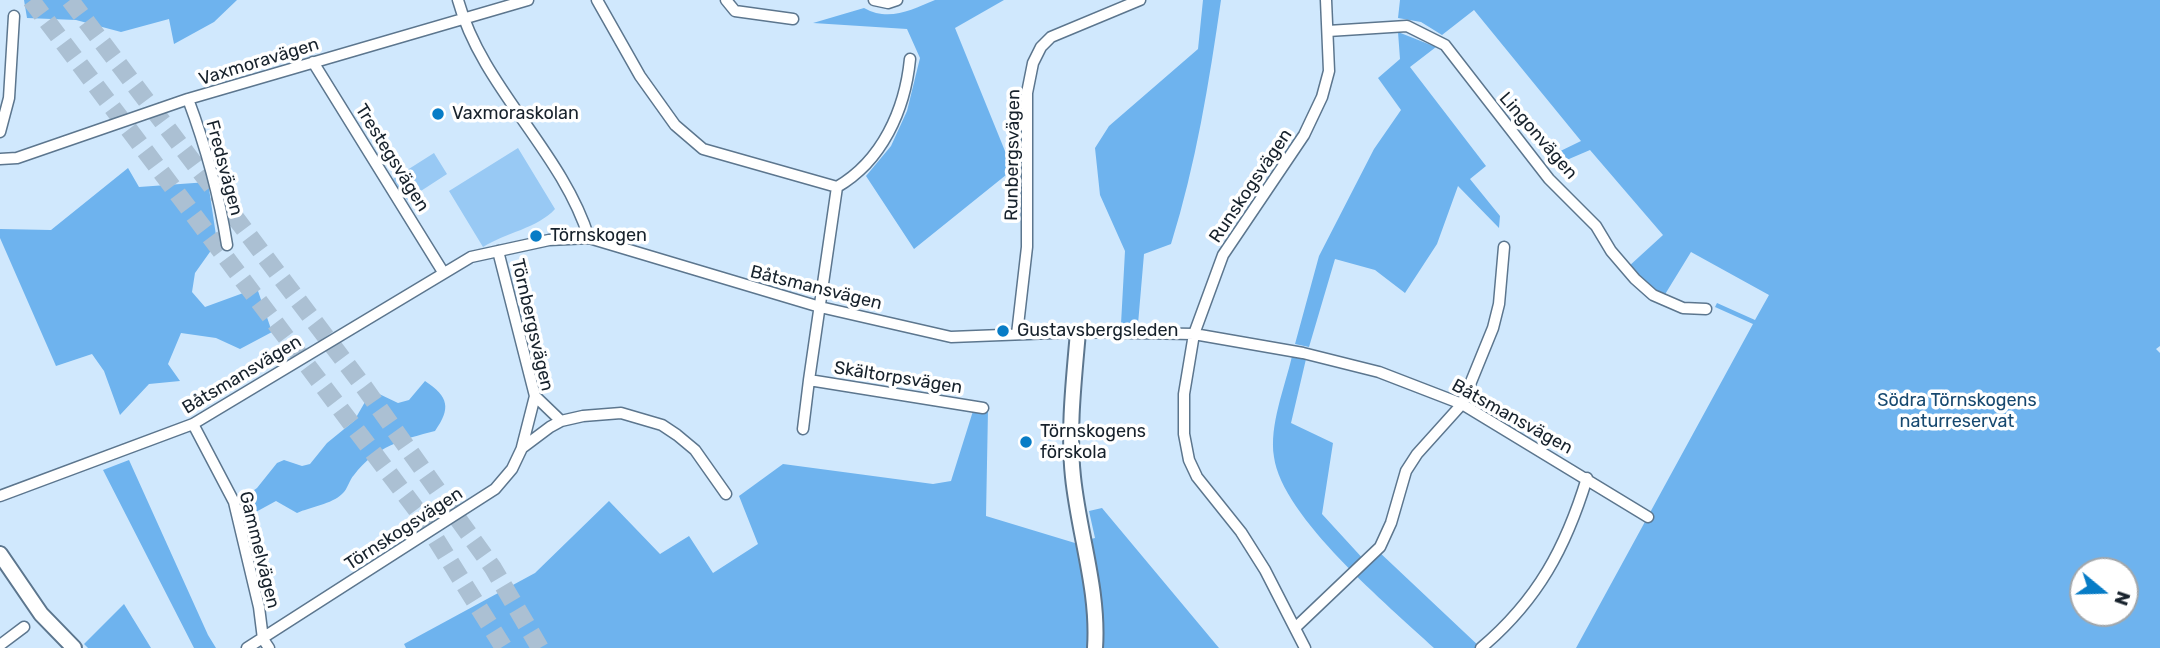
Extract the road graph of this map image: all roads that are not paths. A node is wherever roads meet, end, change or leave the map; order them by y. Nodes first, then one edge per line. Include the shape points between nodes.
1 (457, 0) edge
2 (528, 0) edge
3 (597, 0) edge
4 (726, 0) edge
5 (874, 0) edge
6 (897, 0) edge
7 (1140, 0) edge
8 (1326, 0) edge
9 (14, 16) dead end
10 (793, 19) dead end
11 (463, 20) junction
12 (1328, 31) junction
13 (909, 59) dead end
14 (313, 62) junction
15 (188, 99) junction
16 (0, 132) edge
17 (0, 159) edge
18 (837, 187) junction
19 (589, 238) junction
20 (227, 245) dead end
21 (1504, 247) dead end
22 (498, 251) junction
23 (443, 272) junction
24 (820, 307) junction
25 (1706, 309) dead end
26 (1078, 332) junction
27 (1017, 334) junction
28 (1195, 334) junction
29 (809, 380) junction
30 (535, 396) junction
31 (1462, 404) junction
32 (983, 408) dead end
33 (561, 421) junction
34 (193, 424) junction
35 (803, 429) dead end
36 (522, 448) junction
37 (1587, 478) junction
38 (726, 494) dead end
39 (0, 496) edge
40 (1648, 517) dead end
41 (0, 554) edge
42 (24, 627) dead end
43 (1296, 627) junction
44 (266, 643) edge
45 (0, 645) edge
46 (74, 648) edge
47 (247, 648) edge
48 (1095, 648) edge
49 (1305, 648) edge
50 (1481, 648) edge

1 - 11 street
2 - 11 street, Vaxmoravägen
3 - 18 street via 640,76 676,125 704,149
4 - 10 street via 735,11
5 - 6 street
7 - 27 street, Runbergsvägen via 1051,37 1032,64 1027,93 1027,247
8 - 12 street, Runskogsvägen
9 - 16 street via 9,98
11 - 14 street, Vaxmoravägen
11 - 19 street via 516,113 551,161
12 - 25 street, Lingonvägen via 1407,26 1445,45 1549,179 1597,226 1635,279 1653,295 1683,308
12 - 28 street, Runskogsvägen via 1329,71 1318,107 1223,255
13 - 18 street via 901,101 880,149 856,176
14 - 15 street, Vaxmoravägen
14 - 23 street, Trestegsvägen
15 - 17 street, Vaxmoravägen via 17,158
15 - 20 street, Fredsvägen via 205,143
18 - 24 street, Skältorpsvägen
19 - 22 street, Båtsmansvägen via 549,240
19 - 24 street, Båtsmansvägen
21 - 31 street via 1493,328
22 - 23 street, Båtsmansvägen via 471,257
22 - 30 street, Törnbergsvägen
23 - 34 street, Båtsmansvägen
24 - 27 street, Båtsmansvägen via 951,337
24 - 29 street, Skältorpsvägen
26 - 27 street, Båtsmansvägen
26 - 28 street, Båtsmansvägen
26 - 48 street via 1073,477 1090,568
28 - 31 street, Båtsmansvägen via 1379,372
28 - 43 street, Runskogsvägen via 1184,394 1189,460 1241,532
29 - 32 street, Skältorpsvägen
29 - 35 street, Skältorpsvägen
30 - 33 street
30 - 36 street, Törnbergsvägen
31 - 37 street, Båtsmansvägen
31 - 43 street via 1406,471 1380,547
33 - 36 street, Törnskogsvägen
33 - 38 street, Törnskogsvägen via 621,413 662,425 695,450
34 - 39 street, Båtsmansvägen
34 - 44 street, Gammelvägen via 234,502
36 - 44 street, Törnskogsvägen via 495,489
37 - 40 street, Båtsmansvägen
37 - 50 street via 1563,547 1549,572
41 - 46 street via 41,614
42 - 45 street
43 - 49 street, Runskogsvägen
44 - 47 street, Törnskogsvägen

